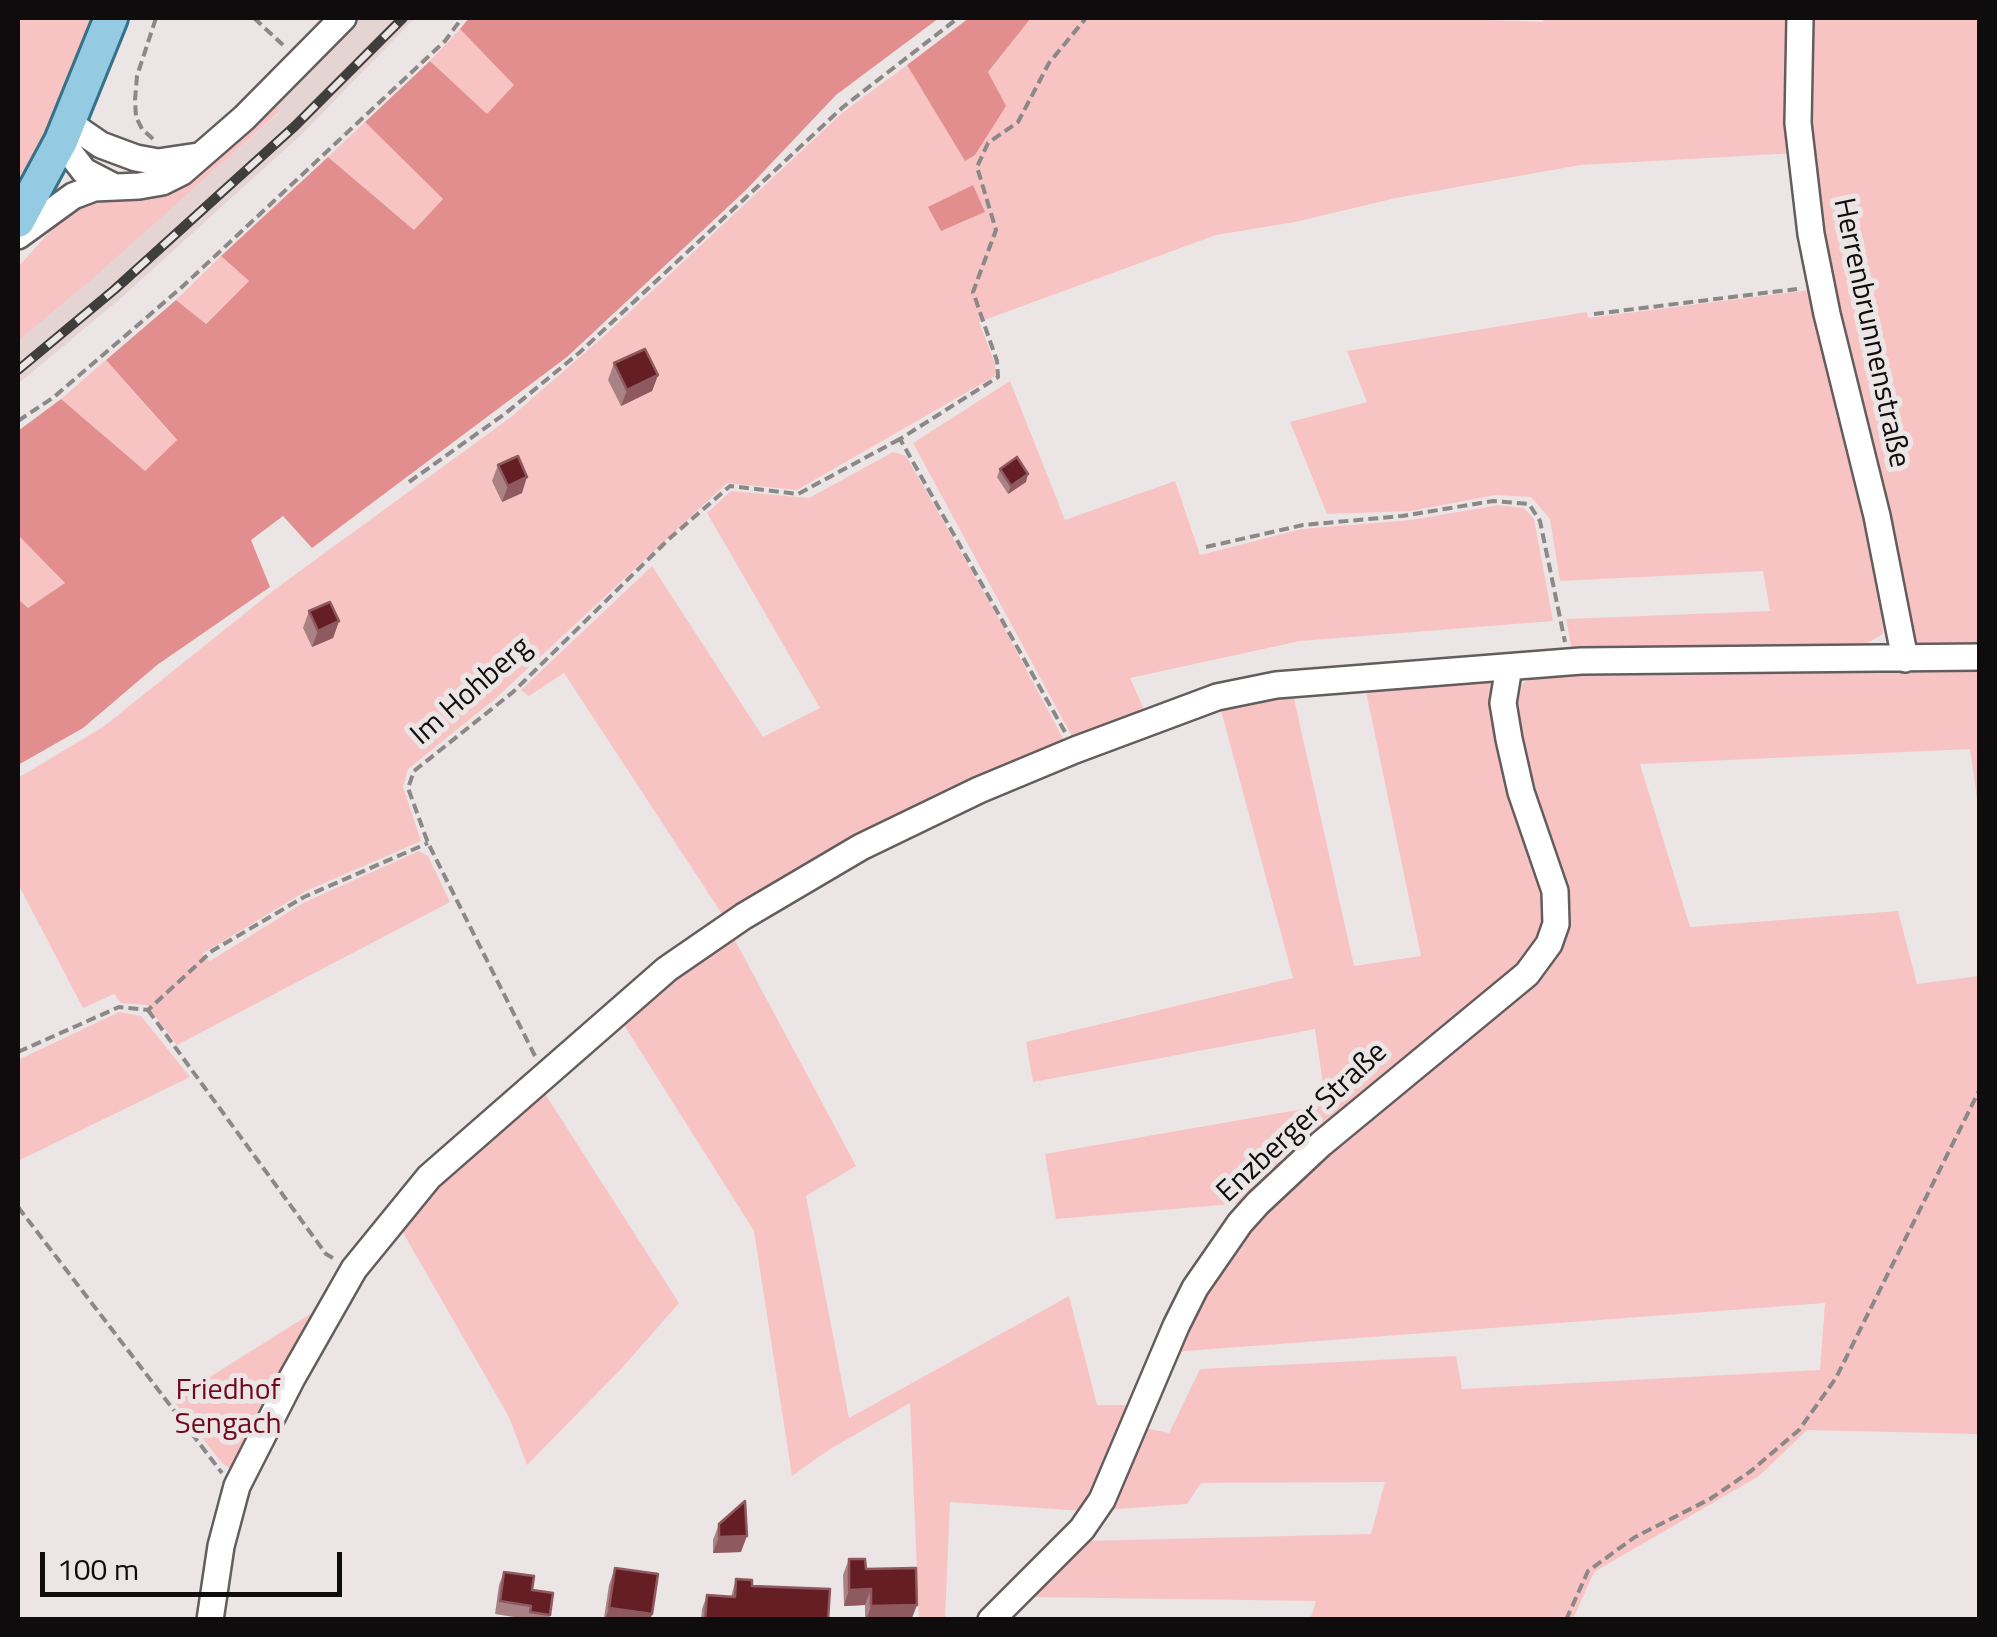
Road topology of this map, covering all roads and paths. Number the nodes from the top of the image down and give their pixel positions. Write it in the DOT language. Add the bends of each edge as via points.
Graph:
graph roads {
  1 [pos="111,18"];
  2 [pos="156,18"];
  3 [pos="254,18"];
  4 [pos="344,18"];
  5 [pos="462,18"];
  6 [pos="958,18"];
  7 [pos="1086,18"];
  8 [pos="1800,18"];
  9 [pos="301,62"];
  10 [pos="65,132"];
  11 [pos="164,149"];
  12 [pos="198,156"];
  13 [pos="111,185"];
  14 [pos="18,221"];
  15 [pos="18,236"];
  16 [pos="1822,286"];
  17 [pos="1594,314"];
  18 [pos="18,421"];
  19 [pos="900,439"];
  20 [pos="409,482"];
  21 [pos="1206,547"];
  22 [pos="1980,657"];
  23 [pos="1905,659"];
  24 [pos="1569,662"];
  25 [pos="1509,667"];
  26 [pos="1074,750"];
  27 [pos="428,842"];
  28 [pos="148,1010"];
  29 [pos="18,1052"];
  30 [pos="549,1070"];
  31 [pos="1980,1090"];
  32 [pos="18,1207"];
  33 [pos="354,1269"];
  34 [pos="238,1486"];
  35 [pos="212,1619"];
  36 [pos="990,1620"];
  37 [pos="1566,1620"];
  1 -- 10 [label="main road"];
  2 -- 11 [label="path" via="137,76 136,117"];
  3 -- 9 [label="path"];
  4 -- 9 [label="street"];
  5 -- 18 [label="path" via="182,287"];
  6 -- 20 [label="path" via="842,107 579,353"];
  7 -- 19 [label="path, Im Hohberg" via="1049,64 1018,122 988,143 977,166 996,230 972,292 998,378"];
  8 -- 16 [label="street, Herrenbrunnenstraße" via="1798,123"];
  9 -- 12 [label="street"];
  10 -- 12 [label="street" via="158,162"];
  10 -- 13 [label="street" via="84,170"];
  10 -- 14 [label="main road"];
  12 -- 13 [label="street" via="162,182"];
  13 -- 15 [label="street" via="73,196"];
  16 -- 17 [label="path"];
  16 -- 23 [label="street, Herrenbrunnenstraße"];
  19 -- 26 [label="path"];
  19 -- 27 [label="path, Im Hohberg" via="798,494 730,486 513,692 414,771 408,788"];
  21 -- 24 [label="path" via="1303,525 1493,501 1529,504 1540,520"];
  22 -- 23 [label="street"];
  23 -- 24 [label="street"];
  24 -- 25 [label="street"];
  25 -- 26 [label="street" via="1276,685 1217,697"];
  25 -- 36 [label="street, Enzberger Straße" via="1503,703 1509,739 1555,891 1549,944 1526,974 1321,1144 1240,1223 1160,1358 1102,1500 1072,1540"];
  26 -- 30 [label="street" via="861,847 744,916 667,969"];
  27 -- 28 [label="path" via="304,897 212,950"];
  27 -- 30 [label="path, Im Hohberg" via="534,1054"];
  28 -- 29 [label="path" via="119,1006"];
  28 -- 33 [label="path" via="326,1254"];
  30 -- 33 [label="street" via="430,1177"];
  31 -- 37 [label="path" via="1836,1378 1799,1430 1710,1499 1635,1537 1588,1571"];
  32 -- 34 [label="path" via="218,1469"];
  33 -- 34 [label="street"];
  34 -- 35 [label="street" via="220,1546"];
}
